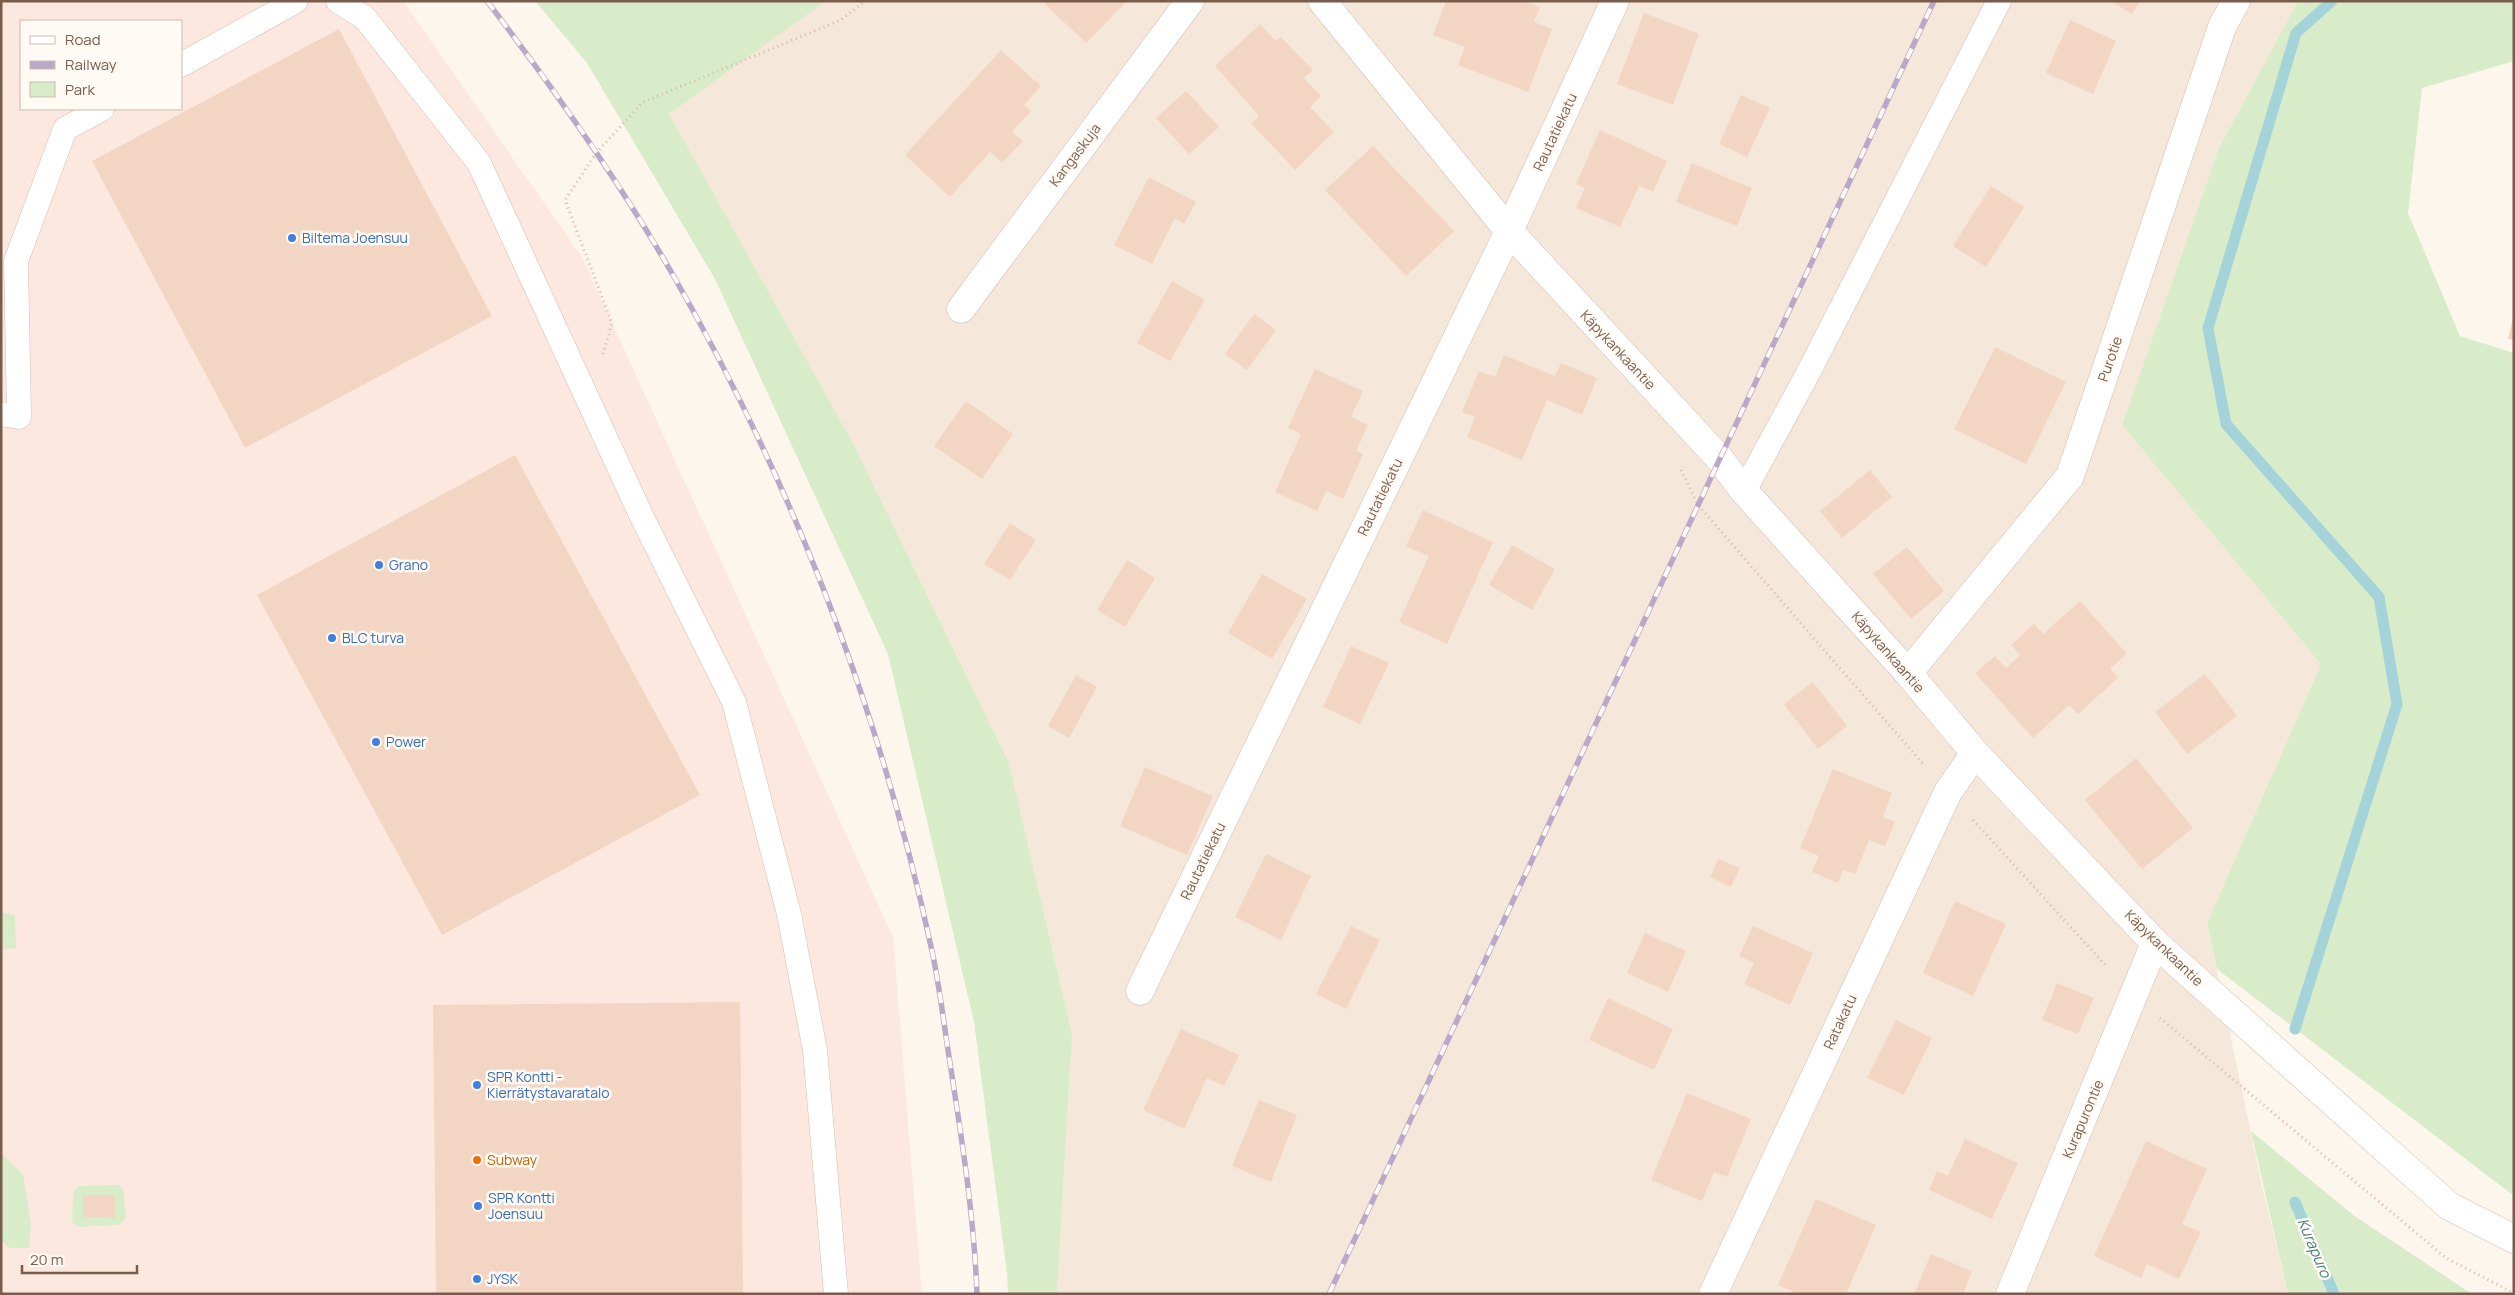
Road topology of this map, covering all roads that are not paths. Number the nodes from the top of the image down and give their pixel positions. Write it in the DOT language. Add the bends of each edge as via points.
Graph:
graph roads {
  1 [pos="296,1"];
  2 [pos="338,1"];
  3 [pos="1190,1"];
  4 [pos="1322,1"];
  5 [pos="1615,1"];
  6 [pos="1999,1"];
  7 [pos="2236,1"];
  8 [pos="182,64"];
  9 [pos="100,110"];
  10 [pos="1509,231"];
  11 [pos="961,309"];
  12 [pos="1,414"];
  13 [pos="1744,491"];
  14 [pos="1908,673"];
  15 [pos="1975,753"];
  16 [pos="2155,943"];
  17 [pos="1140,991"];
  18 [pos="2514,1239"];
  19 [pos="836,1294"];
  20 [pos="1713,1294"];
  21 [pos="2010,1294"];
  1 -- 8 [label="lane"];
  2 -- 19 [label="lane" via="365,18 479,163 641,515 734,702 789,914 815,1050"];
  3 -- 11 [label="street, Kangaskuja"];
  4 -- 10 [label="street, Käpykankaantie"];
  5 -- 10 [label="street, Rautatiekatu"];
  6 -- 13 [label="lane" via="1820,351"];
  7 -- 14 [label="street, Purotie" via="2222,27 2070,476"];
  9 -- 12 [label="lane" via="65,129 16,261 19,417"];
  10 -- 13 [label="street, Käpykankaantie" via="1719,458"];
  10 -- 17 [label="street, Rautatiekatu"];
  13 -- 14 [label="street, Käpykankaantie"];
  14 -- 15 [label="street, Käpykankaantie"];
  15 -- 16 [label="street, Käpykankaantie"];
  15 -- 20 [label="street, Ratakatu" via="1948,792"];
  16 -- 18 [label="street, Käpykankaantie" via="2450,1206"];
  16 -- 21 [label="street, Kurapurontie"];
}
